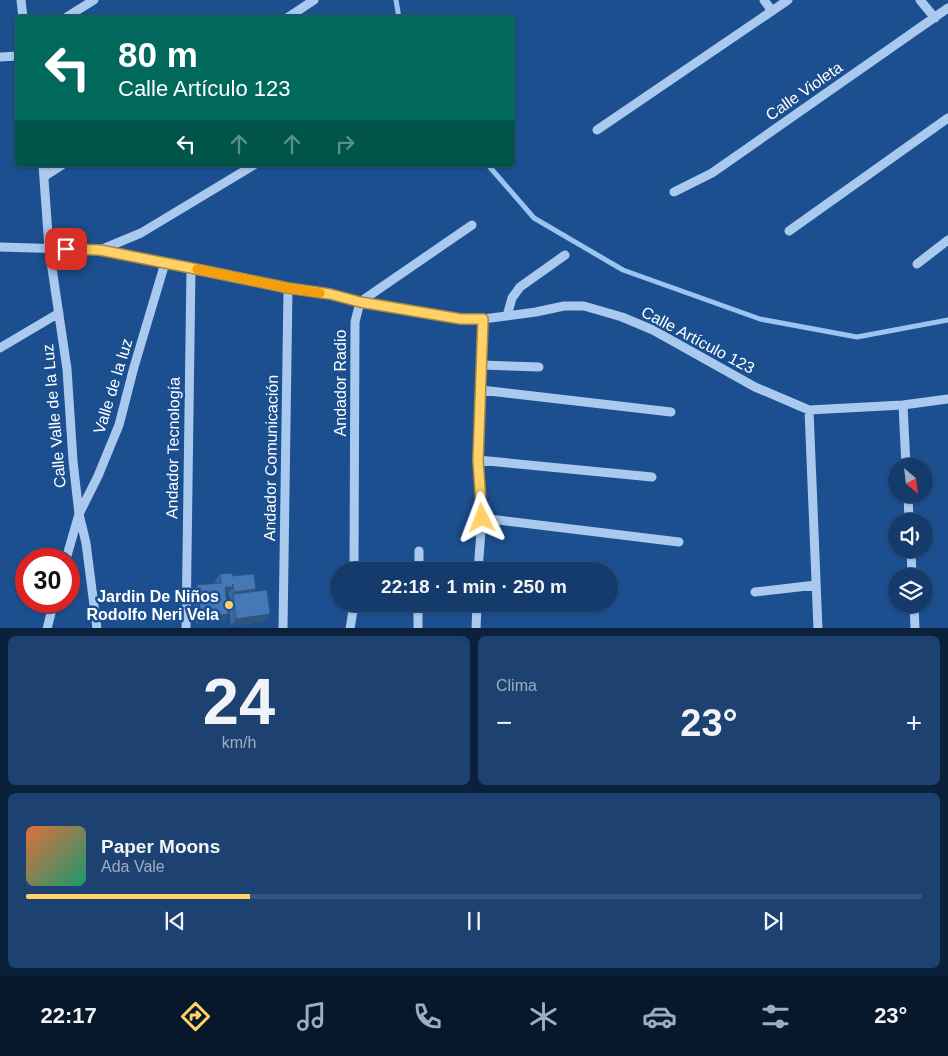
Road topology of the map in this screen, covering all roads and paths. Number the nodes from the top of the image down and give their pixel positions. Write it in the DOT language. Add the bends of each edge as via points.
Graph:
graph roads {
  1 [pos="20,0"];
  2 [pos="94,0"];
  3 [pos="314,0"];
  4 [pos="764,0"];
  5 [pos="788,0"];
  6 [pos="920,0"];
  7 [pos="948,8"];
  8 [pos="772,11"];
  9 [pos="22,15"];
  10 [pos="70,15"];
  11 [pos="292,15"];
  12 [pos="935,18"];
  13 [pos="15,56"];
  14 [pos="0,57"];
  15 [pos="948,118"];
  16 [pos="597,130"];
  17 [pos="43,167"];
  18 [pos="59,167"];
  19 [pos="251,167"];
  20 [pos="45,176"];
  21 [pos="674,192"];
  22 [pos="472,225"];
  23 [pos="789,231"];
  24 [pos="948,240"];
  25 [pos="0,247"];
  26 [pos="49,248"];
  27 [pos="100,250"];
  28 [pos="565,255"];
  29 [pos="164,263"];
  30 [pos="917,264"];
  31 [pos="191,268"];
  32 [pos="288,288"];
  33 [pos="360,302"];
  34 [pos="59,313"];
  35 [pos="507,316"];
  36 [pos="483,319"];
  37 [pos="0,348"];
  38 [pos="481,365"];
  39 [pos="539,367"];
  40 [pos="481,390"];
  41 [pos="948,399"];
  42 [pos="903,405"];
  43 [pos="809,410"];
  44 [pos="671,412"];
  45 [pos="906,458"];
  46 [pos="478,460"];
  47 [pos="652,477"];
  48 [pos="79,514"];
  49 [pos="482,518"];
  50 [pos="679,542"];
  51 [pos="69,548"];
  52 [pos="419,552"];
  53 [pos="354,562"];
  54 [pos="419,562"];
  55 [pos="479,562"];
  56 [pos="816,585"];
  57 [pos="755,592"];
  58 [pos="353,612"];
  59 [pos="418,612"];
  60 [pos="477,612"];
  61 [pos="50,613"];
  62 [pos="914,613"];
  63 [pos="46,628"];
  64 [pos="97,628"];
  65 [pos="186,628"];
  66 [pos="282,628"];
  67 [pos="350,628"];
  68 [pos="418,628"];
  69 [pos="476,628"];
  70 [pos="818,628"];
  71 [pos="915,628"];
  1 -- 9 [label="street"];
  2 -- 10 [label="street"];
  3 -- 11 [label="street"];
  4 -- 8 [label="street"];
  5 -- 8 [label="street"];
  6 -- 12 [label="street"];
  7 -- 12 [label="street, Calle Violeta"];
  8 -- 16 [label="street"];
  12 -- 21 [label="street, Calle Violeta" via="712,173"];
  13 -- 14 [label="street"];
  15 -- 23 [label="street"];
  17 -- 20 [label="street, Calle Valle de la Luz"];
  18 -- 20 [label="street"];
  19 -- 27 [label="street" via="141,233"];
  20 -- 26 [label="street, Calle Valle de la Luz"];
  22 -- 33 [label="street"];
  24 -- 30 [label="street"];
  25 -- 26 [label="street"];
  26 -- 27 [label="street, Calle Artículo 123"];
  26 -- 34 [label="street, Calle Valle de la Luz"];
  27 -- 29 [label="street, Calle Artículo 123"];
  28 -- 35 [label="street" via="520,287 512,298"];
  29 -- 31 [label="street, Calle Artículo 123"];
  29 -- 48 [label="street, Valle de la luz" via="119,425"];
  31 -- 32 [label="street, Calle Artículo 123"];
  31 -- 65 [label="street, Andador Tecnología"];
  32 -- 33 [label="street, Calle Artículo 123"];
  32 -- 66 [label="street, Andador Comunicación"];
  33 -- 36 [label="street, Calle Artículo 123" via="461,319"];
  33 -- 53 [label="street, Andador Radio" via="355,322"];
  34 -- 37 [label="street"];
  34 -- 48 [label="street, Calle Valle de la Luz"];
  35 -- 36 [label="street, Calle Artículo 123"];
  35 -- 43 [label="street, Calle Artículo 123" via="564,306 584,306 622,317 653,330 755,387"];
  36 -- 38 [label="street"];
  38 -- 39 [label="street"];
  38 -- 40 [label="street"];
  40 -- 44 [label="street"];
  40 -- 46 [label="street"];
  41 -- 42 [label="street, Calle Artículo 123"];
  42 -- 43 [label="street, Calle Artículo 123"];
  42 -- 45 [label="street"];
  43 -- 56 [label="street"];
  46 -- 47 [label="street"];
  46 -- 49 [label="street"];
  48 -- 51 [label="street"];
  48 -- 64 [label="street, Calle Valle de la Luz"];
  49 -- 50 [label="street"];
  49 -- 55 [label="street"];
  52 -- 54 [label="street"];
  56 -- 57 [label="street"];
  56 -- 70 [label="street"];
  58 -- 67 [label="street"];
  59 -- 68 [label="street"];
  60 -- 69 [label="street"];
  61 -- 63 [label="street"];
  62 -- 71 [label="street"];
}
